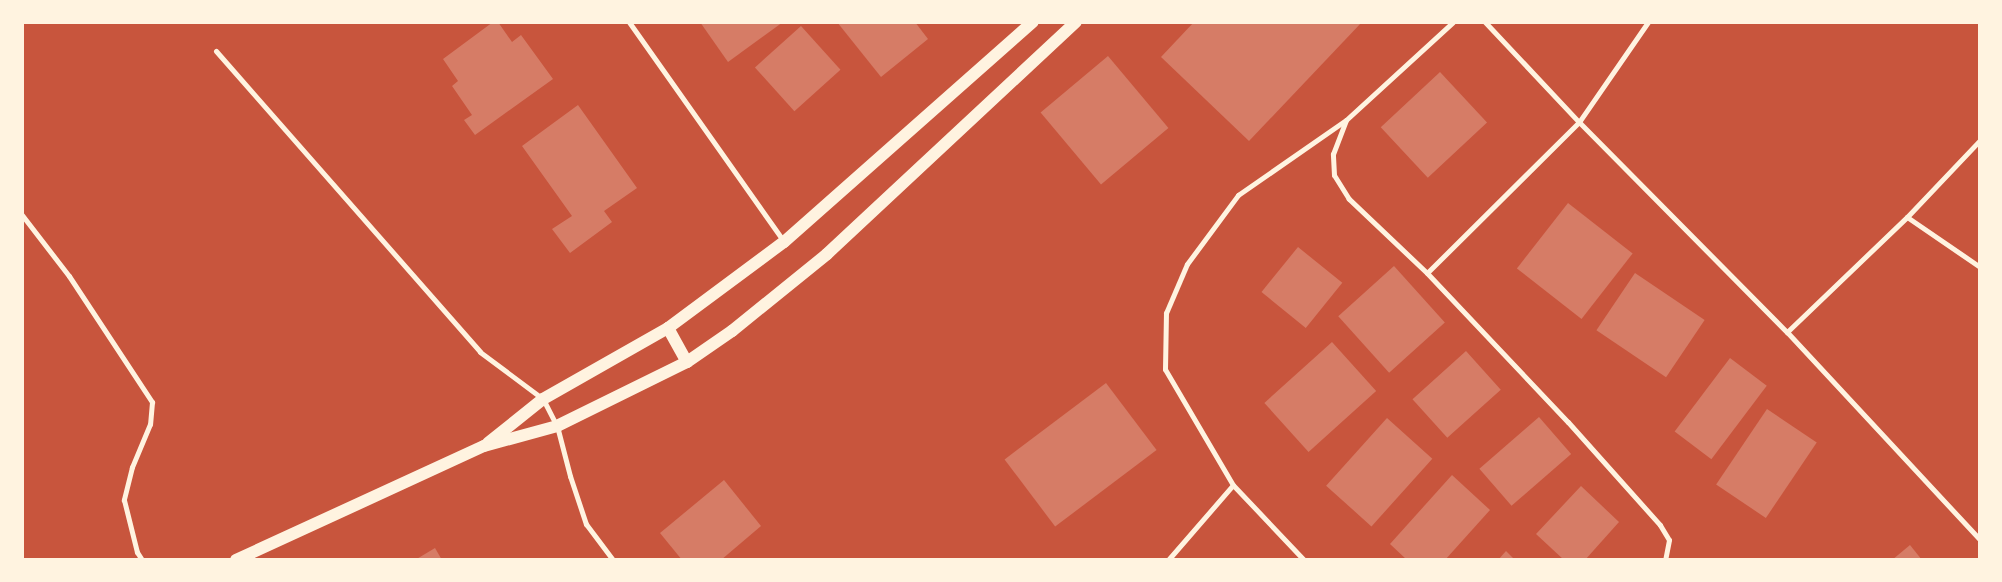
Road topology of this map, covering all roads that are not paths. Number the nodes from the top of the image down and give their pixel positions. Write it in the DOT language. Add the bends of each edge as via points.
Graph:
graph roads {
  1 [pos="629,22"];
  2 [pos="1033,22"];
  3 [pos="1076,22"];
  4 [pos="1453,22"];
  5 [pos="1484,22"];
  6 [pos="1648,22"];
  7 [pos="216,51"];
  8 [pos="1346,120"];
  9 [pos="1578,122"];
  10 [pos="1980,140"];
  11 [pos="22,215"];
  12 [pos="1907,216"];
  13 [pos="784,242"];
  14 [pos="1980,267"];
  15 [pos="1427,273"];
  16 [pos="668,328"];
  17 [pos="1787,332"];
  18 [pos="687,362"];
  19 [pos="543,399"];
  20 [pos="557,426"];
  21 [pos="484,446"];
  22 [pos="1233,485"];
  23 [pos="1980,540"];
  24 [pos="142,560"];
  25 [pos="236,560"];
  26 [pos="613,560"];
  27 [pos="1168,560"];
  28 [pos="1304,560"];
  29 [pos="1665,560"];
  1 -- 13 [label="street"];
  2 -- 13 [label="main road"];
  3 -- 18 [label="main road" via="827,254 732,331"];
  4 -- 8 [label="street"];
  5 -- 9 [label="street"];
  6 -- 9 [label="street"];
  7 -- 19 [label="street" via="480,352"];
  8 -- 15 [label="street" via="1333,154 1334,175 1349,199"];
  8 -- 22 [label="street" via="1238,195 1187,264 1166,313 1164,369"];
  9 -- 15 [label="street"];
  9 -- 17 [label="street"];
  10 -- 12 [label="street"];
  11 -- 24 [label="street" via="69,276 152,402 150,424 132,467 124,500 136,552"];
  12 -- 14 [label="street"];
  12 -- 17 [label="street"];
  13 -- 16 [label="main road"];
  15 -- 29 [label="street" via="1660,525 1669,540"];
  16 -- 18 [label="main road"];
  16 -- 19 [label="main road"];
  17 -- 23 [label="street"];
  18 -- 20 [label="main road"];
  19 -- 20 [label="street"];
  19 -- 21 [label="main road"];
  20 -- 21 [label="main road"];
  20 -- 26 [label="street" via="586,524"];
  21 -- 25 [label="main road"];
  22 -- 27 [label="street"];
  22 -- 28 [label="street"];
}
